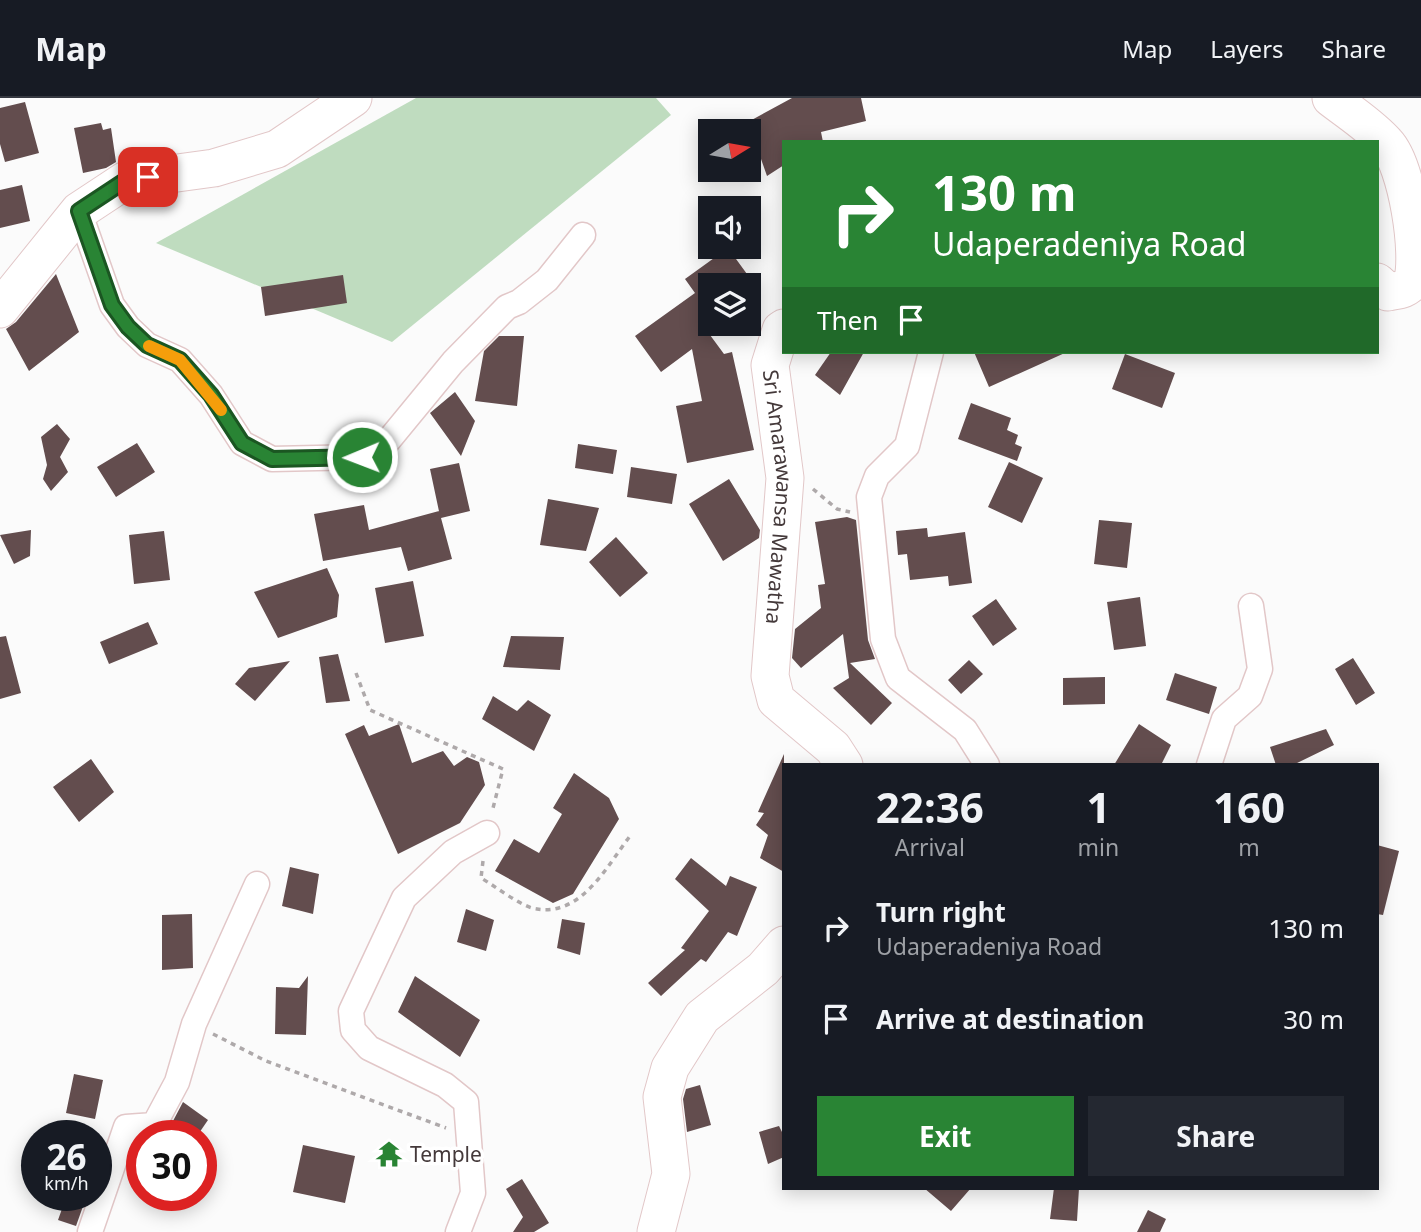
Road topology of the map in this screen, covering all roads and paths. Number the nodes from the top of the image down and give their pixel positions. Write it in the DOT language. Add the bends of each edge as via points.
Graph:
graph roads {
  1 [pos="353,98"];
  2 [pos="1331,98"];
  3 [pos="79,211"];
  4 [pos="583,235"];
  5 [pos="1379,284"];
  6 [pos="0,309"];
  7 [pos="782,329"];
  8 [pos="930,354"];
  9 [pos="785,478"];
  10 [pos="872,520"];
  11 [pos="1251,606"];
  12 [pos="356,673"];
  13 [pos="843,763"];
  14 [pos="986,763"];
  15 [pos="1210,763"];
  16 [pos="487,833"];
  17 [pos="630,836"];
  18 [pos="257,884"];
  19 [pos="782,947"];
  20 [pos="194,1024"];
  21 [pos="471,1137"];
  22 [pos="90,1232"];
  23 [pos="458,1232"];
  24 [pos="656,1232"];
  1 -- 3 [label="street" via="277,149 214,168 126,180"];
  2 -- 5 [label="street" via="1387,144 1403,171 1420,250 1414,279 1406,289 1388,292"];
  3 -- 4 [label="street" via="112,305 128,327 147,345 180,360 211,395 242,443 272,459 362,457 379,452 453,362 507,307 547,280"];
  3 -- 6 [label="street"];
  7 -- 9 [label="street, Sri Amarawansa Mawatha" via="770,365"];
  8 -- 10 [label="street" via="907,446 877,476 869,497"];
  9 -- 10 [label="path" via="804,482 837,509"];
  9 -- 13 [label="street, Sri Amarawansa Mawatha" via="770,676 776,700 833,748"];
  10 -- 14 [label="street" via="883,639 898,678 965,730"];
  11 -- 15 [label="street" via="1260,669 1250,696 1224,719"];
  12 -- 16 [label="path" via="370,710 503,769"];
  16 -- 17 [label="path" via="481,878 536,910 560,908 586,893"];
  16 -- 21 [label="street" via="453,852 404,898 351,1011 353,1030 369,1048 445,1085 466,1102"];
  18 -- 20 [label="street"];
  19 -- 24 [label="street" via="763,969 702,1017 670,1068 662,1097 671,1174"];
  20 -- 21 [label="path" via="266,1061"];
  20 -- 22 [label="street" via="177,1082 155,1125 126,1127"];
  21 -- 23 [label="street" via="474,1193"];
}
